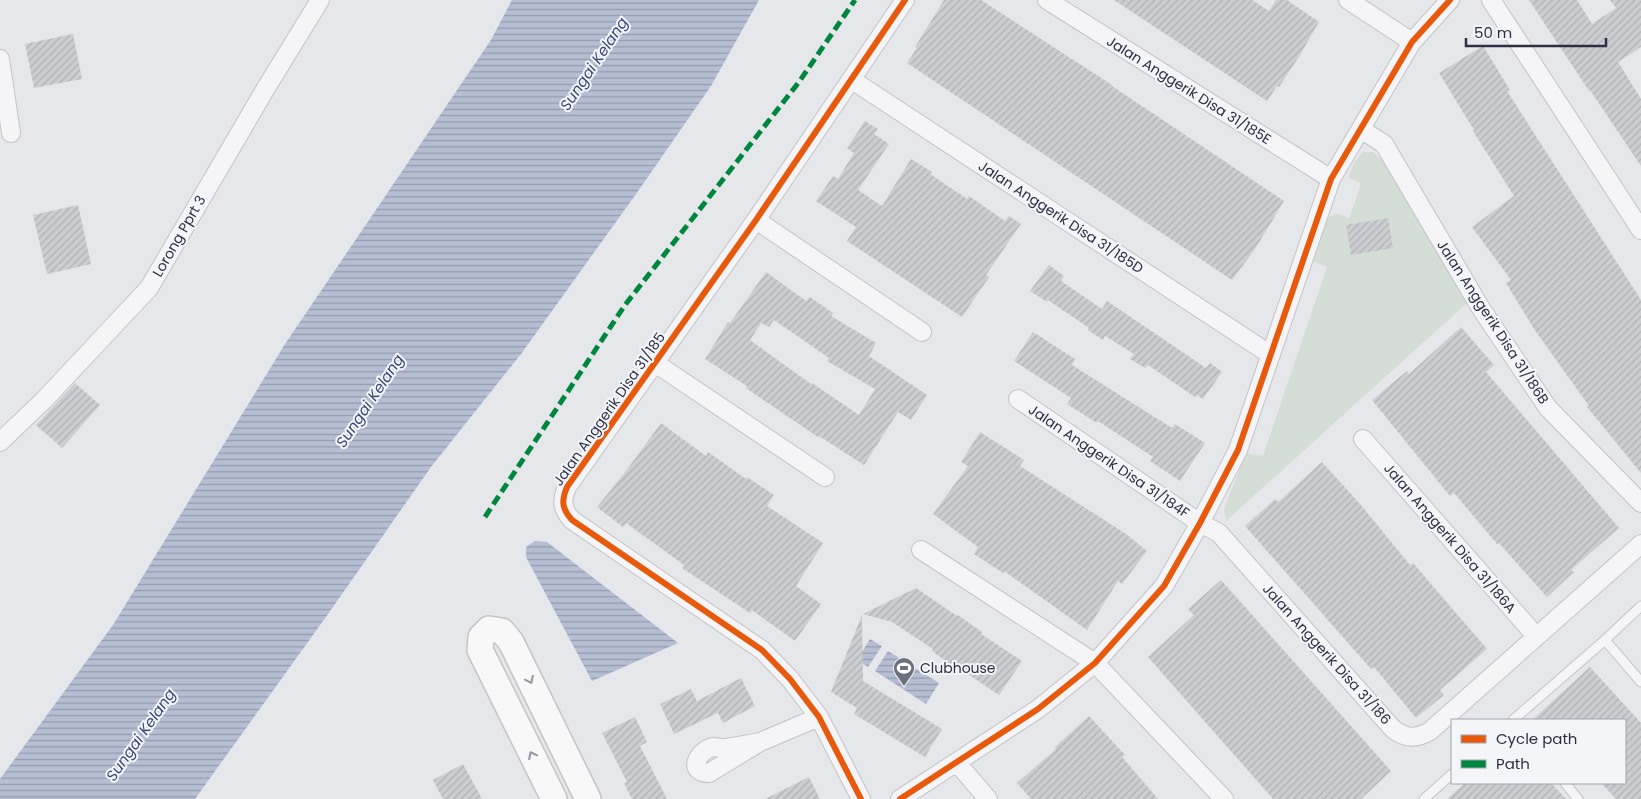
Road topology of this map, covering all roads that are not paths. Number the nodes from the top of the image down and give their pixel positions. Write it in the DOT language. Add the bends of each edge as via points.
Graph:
graph roads {
  1 [pos="320,0"];
  2 [pos="905,0"];
  3 [pos="1047,0"];
  4 [pos="1348,0"];
  5 [pos="1450,0"];
  6 [pos="1491,0"];
  7 [pos="1412,42"];
  8 [pos="0,59"];
  9 [pos="852,80"];
  10 [pos="1362,130"];
  11 [pos="11,133"];
  12 [pos="1331,179"];
  13 [pos="756,220"];
  14 [pos="1641,230"];
  15 [pos="922,332"];
  16 [pos="1271,355"];
  17 [pos="655,363"];
  18 [pos="1018,398"];
  19 [pos="1363,439"];
  20 [pos="0,442"];
  21 [pos="825,477"];
  22 [pos="1641,503"];
  23 [pos="1200,523"];
  24 [pos="1641,544"];
  25 [pos="921,550"];
  26 [pos="1641,606"];
  27 [pos="1536,636"];
  28 [pos="1605,640"];
  29 [pos="1095,663"];
  30 [pos="1641,682"];
  31 [pos="819,717"];
  32 [pos="1515,719"];
  33 [pos="760,742"];
  34 [pos="957,763"];
  35 [pos="1451,775"];
  36 [pos="1566,784"];
  37 [pos="554,799"];
  38 [pos="588,799"];
  39 [pos="861,799"];
  40 [pos="900,799"];
  41 [pos="988,799"];
  42 [pos="1224,799"];
  43 [pos="1424,799"];
  44 [pos="1578,799"];
  1 -- 20 [label="street, Lorong Pprt 3" via="149,288"];
  2 -- 9 [label="street, Jalan Anggerik Disa 31/185"];
  3 -- 12 [label="street, Jalan Anggerik Disa 31/185E"];
  4 -- 7 [label="street"];
  5 -- 7 [label="street"];
  6 -- 14 [label="street"];
  7 -- 10 [label="street"];
  8 -- 11 [label="street"];
  9 -- 13 [label="street, Jalan Anggerik Disa 31/185"];
  9 -- 16 [label="street, Jalan Anggerik Disa 31/185D"];
  10 -- 12 [label="street"];
  10 -- 22 [label="street, Jalan Anggerik Disa 31/186B" via="1384,144 1480,307 1548,408"];
  12 -- 16 [label="street"];
  13 -- 15 [label="street"];
  13 -- 17 [label="street, Jalan Anggerik Disa 31/185"];
  16 -- 23 [label="street" via="1238,450"];
  17 -- 21 [label="street"];
  17 -- 31 [label="street, Jalan Anggerik Disa 31/185" via="567,487 563,496 566,513 762,650 790,679"];
  18 -- 23 [label="street, Jalan Anggerik Disa 31/184F"];
  19 -- 27 [label="street, Jalan Anggerik Disa 31/186A"];
  23 -- 27 [label="street, Jalan Anggerik Disa 31/186" via="1219,533 1401,735 1421,736 1430,730"];
  23 -- 29 [label="street" via="1164,586"];
  24 -- 27 [label="street, Jalan Anggerik Disa 31/186"];
  25 -- 29 [label="street"];
  26 -- 28 [label="lane"];
  28 -- 30 [label="lane"];
  28 -- 32 [label="lane"];
  29 -- 34 [label="street" via="1038,709"];
  29 -- 42 [label="street"];
  31 -- 33 [label="street"];
  31 -- 39 [label="street, Jalan Anggerik Disa 31/185"];
  34 -- 40 [label="street"];
  34 -- 41 [label="street"];
  35 -- 43 [label="lane"];
  36 -- 44 [label="lane"];
  37 -- 38 [label="street, one-way" via="480,650 481,637 489,629 502,630 511,642"];
}
